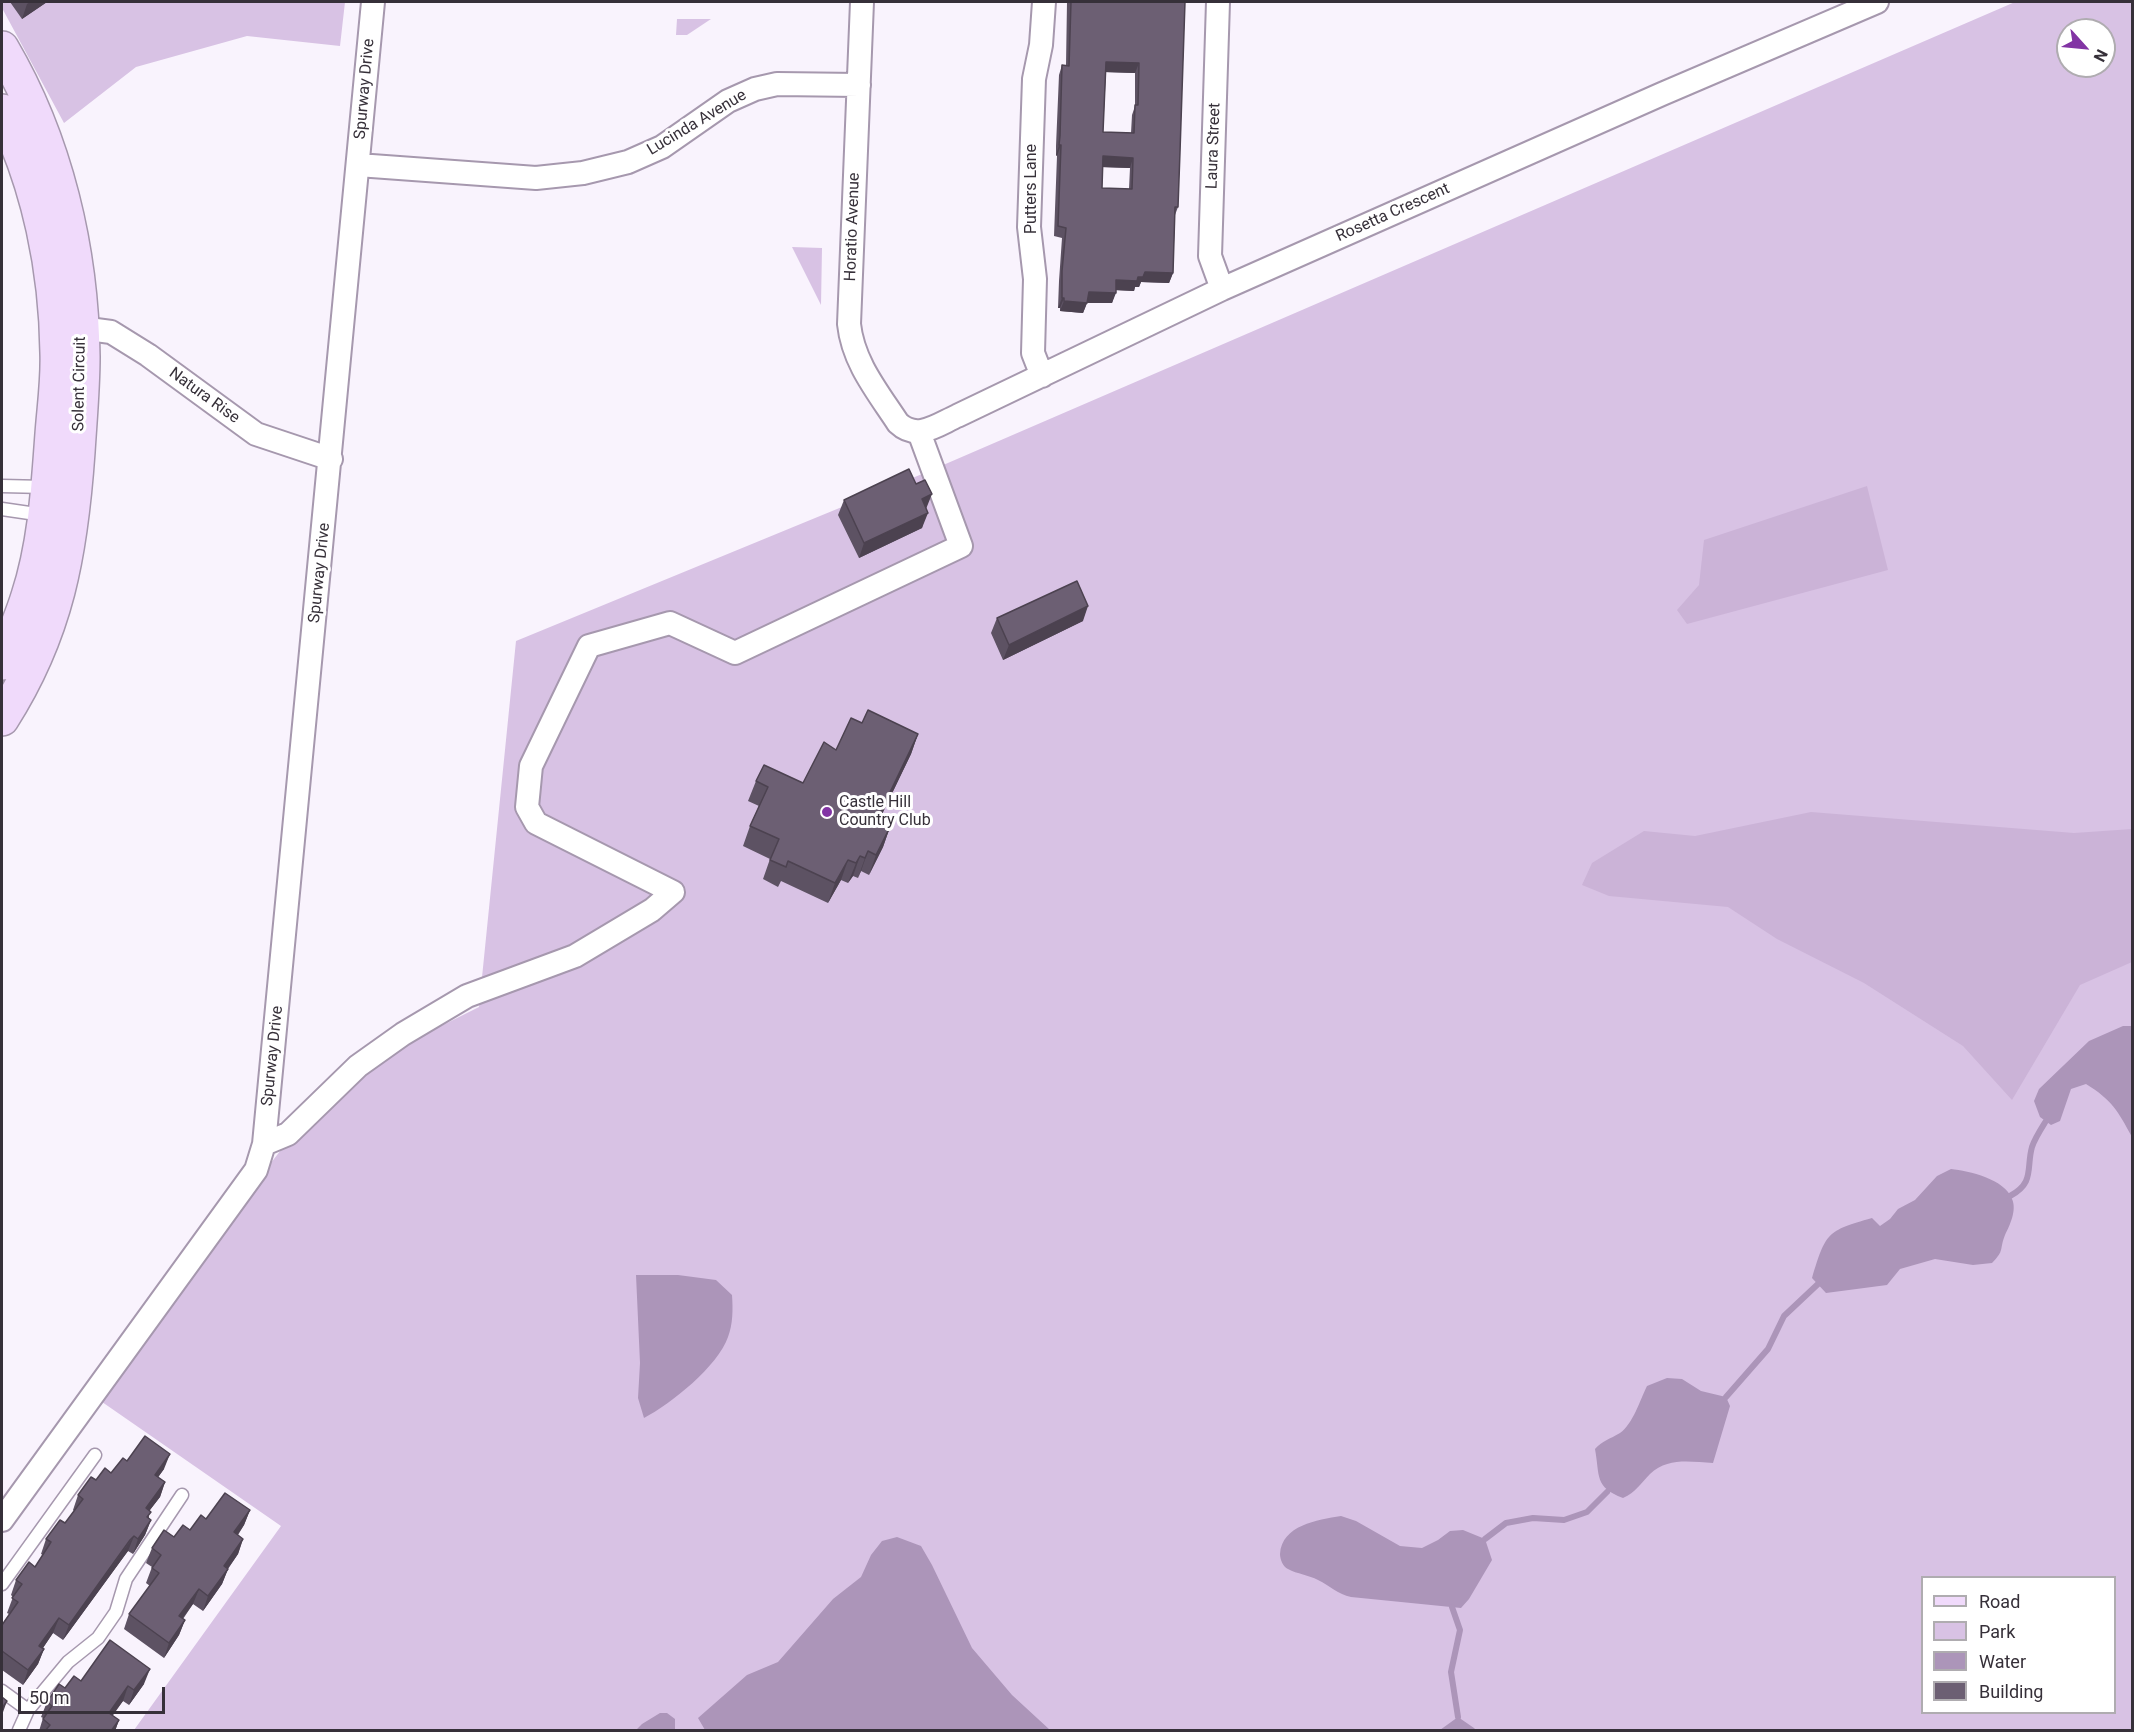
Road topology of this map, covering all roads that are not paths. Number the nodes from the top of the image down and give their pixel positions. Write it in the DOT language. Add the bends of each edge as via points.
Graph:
graph roads {
  1 [pos="373,2"];
  2 [pos="862,2"];
  3 [pos="1044,2"];
  4 [pos="1218,2"];
  5 [pos="1877,2"];
  6 [pos="2,48"];
  7 [pos="859,85"];
  8 [pos="2,111"];
  9 [pos="358,165"];
  10 [pos="1222,289"];
  11 [pos="81,328"];
  12 [pos="1042,376"];
  13 [pos="915,432"];
  14 [pos="331,459"];
  15 [pos="2,486"];
  16 [pos="46,501"];
  17 [pos="2,509"];
  18 [pos="2,663"];
  19 [pos="2,719"];
  20 [pos="264,1144"];
  21 [pos="94,1455"];
  22 [pos="182,1495"];
  23 [pos="2,1520"];
  24 [pos="2,1584"];
  25 [pos="2,1691"];
  26 [pos="28,1710"];
  27 [pos="19,1731"];
  1 -- 9 [label="street, Spurway Drive"];
  2 -- 7 [label="street, Horatio Avenue"];
  3 -- 12 [label="street, Putters Lane" via="1034,79 1029,227 1035,279 1033,353"];
  4 -- 10 [label="street, Laura Street" via="1210,256"];
  5 -- 10 [label="street, Rosetta Crescent"];
  6 -- 11 [label="street, Solent Circuit" via="50,152 71,243"];
  7 -- 9 [label="street, Lucinda Avenue" via="777,84 755,89 728,101 662,147 628,162 583,173 536,178"];
  7 -- 13 [label="street, Horatio Avenue" via="851,340 863,369 898,423"];
  8 -- 16 [label="street, Solent Circuit" via="28,177 46,240 56,309 57,355"];
  9 -- 14 [label="street, Spurway Drive"];
  10 -- 12 [label="street, Rosetta Crescent"];
  11 -- 14 [label="street, Natura Rise" via="111,332 256,434"];
  11 -- 19 [label="street, Solent Circuit" via="77,469 63,577 39,650"];
  12 -- 13 [label="street, Rosetta Crescent"];
  13 -- 20 [label="street" via="961,546 735,653 670,623 589,646 531,766 527,807 536,823 674,892 652,910 575,956 467,996 403,1034 358,1066 288,1134"];
  14 -- 20 [label="street, Spurway Drive"];
  15 -- 16 [label="lane"];
  16 -- 17 [label="lane"];
  16 -- 18 [label="street, Solent Circuit" via="29,594"];
  20 -- 23 [label="street, Spurway Drive" via="256,1170"];
  21 -- 24 [label="lane"];
  22 -- 26 [label="lane" via="126,1579 116,1612 99,1638 68,1662"];
  25 -- 26 [label="lane"];
  26 -- 27 [label="lane"];
}
